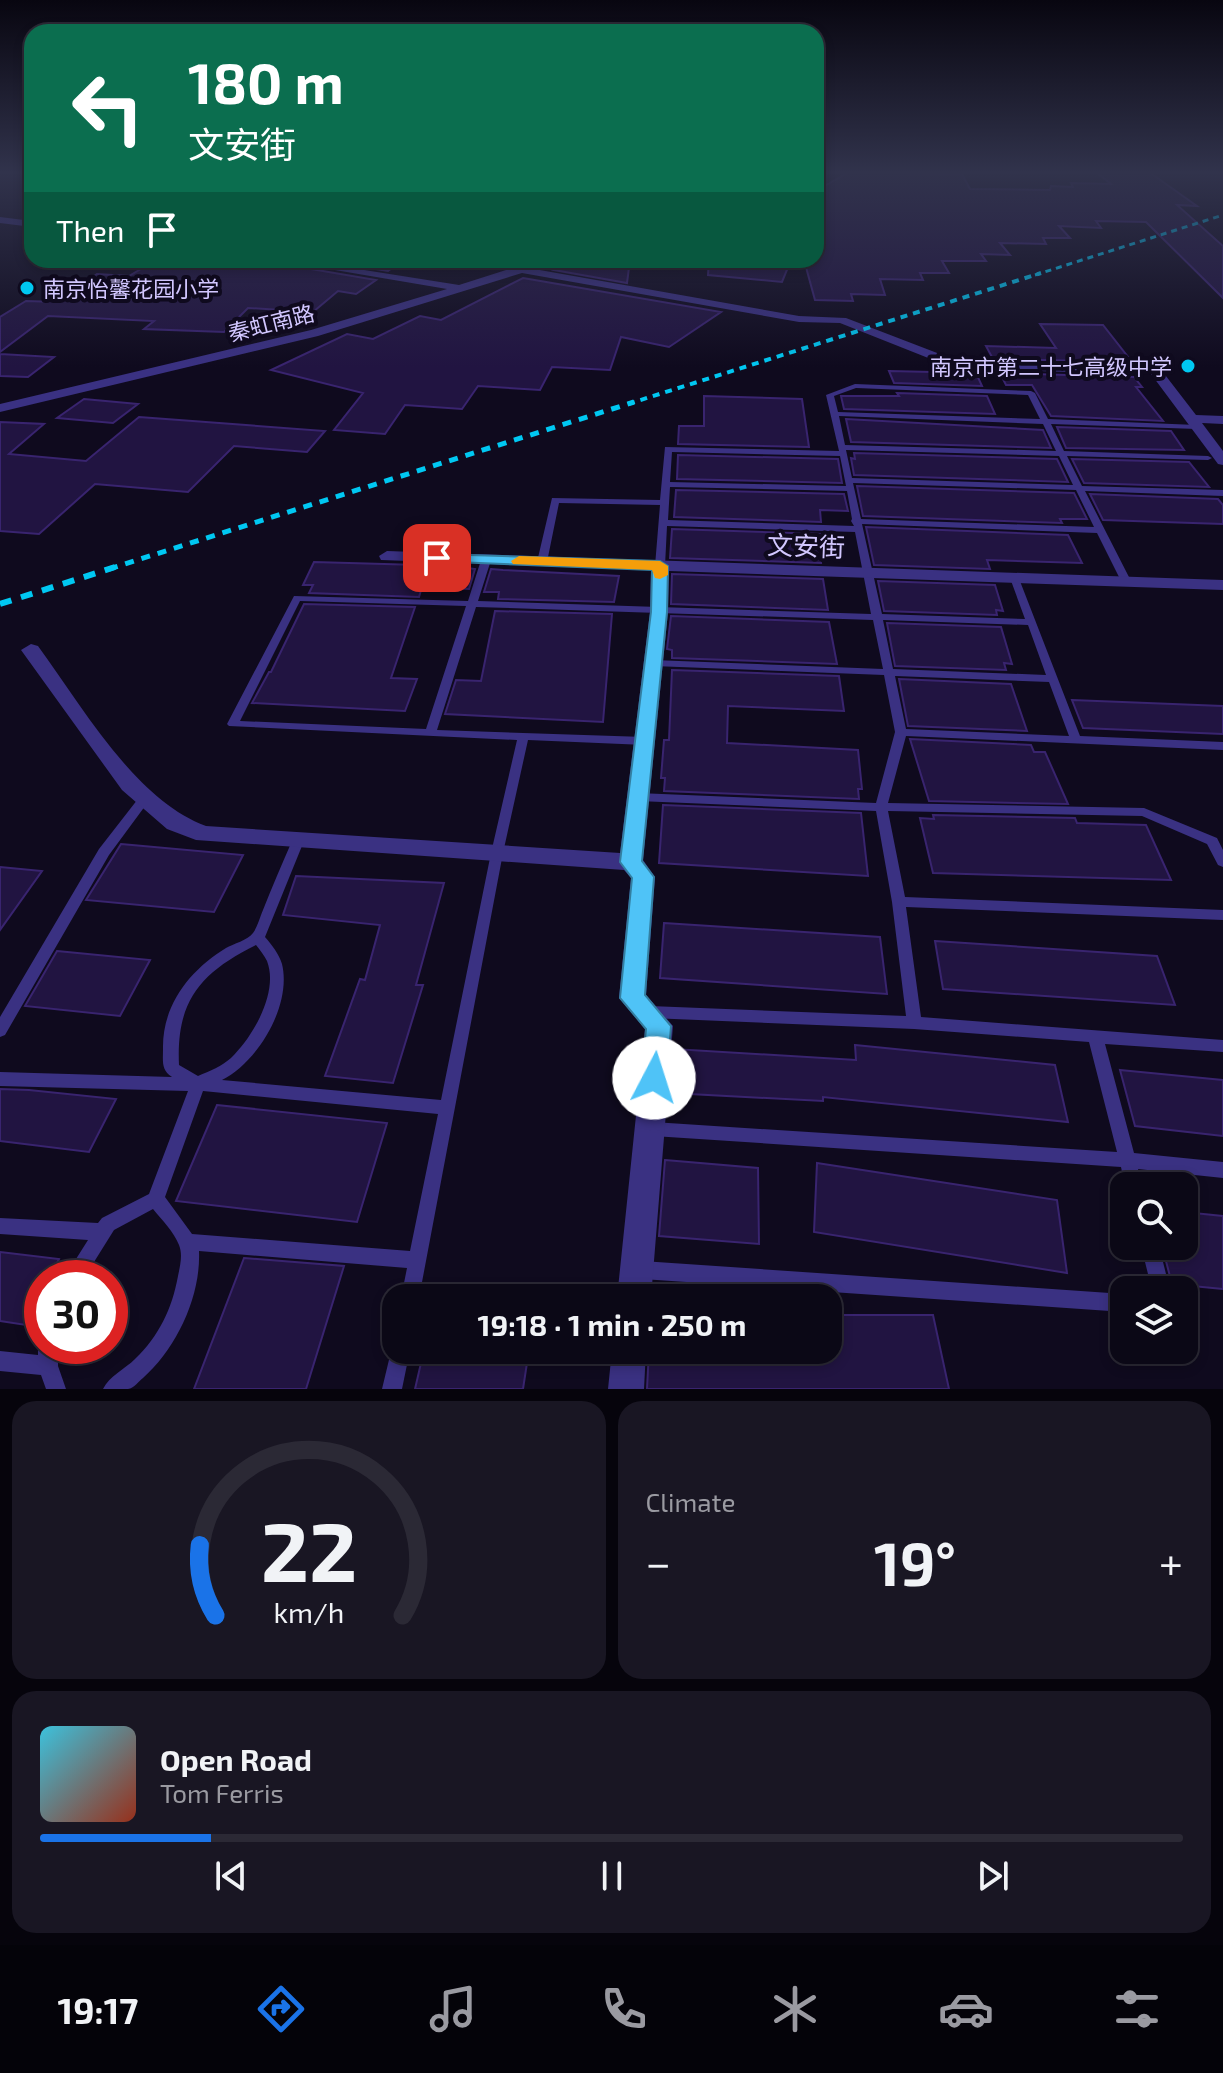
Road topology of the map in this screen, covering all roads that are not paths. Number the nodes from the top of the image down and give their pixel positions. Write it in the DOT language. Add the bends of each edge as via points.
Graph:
graph roads {
  1 [pos="333,268"];
  2 [pos="527,268"];
  3 [pos="522,270"];
  4 [pos="463,288"];
  5 [pos="0,408"];
  6 [pos="835,414"];
  7 [pos="1223,420"];
  8 [pos="1045,421"];
  9 [pos="1194,423"];
  10 [pos="842,450"];
  11 [pos="1061,453"];
  12 [pos="1216,460"];
  13 [pos="666,484"];
  14 [pos="848,485"];
  15 [pos="1079,490"];
  16 [pos="1223,493"];
  17 [pos="665,503"];
  18 [pos="663,523"];
  19 [pos="856,525"];
  20 [pos="1099,530"];
  21 [pos="387,556"];
  22 [pos="486,560"];
  23 [pos="542,562"];
  24 [pos="660,566"];
  25 [pos="866,573"];
  26 [pos="1015,578"];
  27 [pos="1126,581"];
  28 [pos="1223,585"];
  29 [pos="473,605"];
  30 [pos="659,612"];
  31 [pos="876,617"];
  32 [pos="1032,622"];
  33 [pos="31,650"];
  34 [pos="653,663"];
  35 [pos="889,673"];
  36 [pos="1053,679"];
  37 [pos="901,732"];
  38 [pos="430,733"];
  39 [pos="523,737"];
  40 [pos="1076,740"];
  41 [pos="645,741"];
  42 [pos="1223,746"];
  43 [pos="638,797"];
  44 [pos="145,798"];
  45 [pos="881,807"];
  46 [pos="298,841"];
  47 [pos="497,853"];
  48 [pos="631,862"];
  49 [pos="1223,862"];
  50 [pos="899,902"];
  51 [pos="1223,915"];
  52 [pos="258,938"];
  53 [pos="646,1012"];
  54 [pos="914,1023"];
  55 [pos="0,1031"];
  56 [pos="1096,1038"];
  57 [pos="1223,1046"];
  58 [pos="0,1079"];
  59 [pos="198,1084"];
  60 [pos="447,1108"];
  61 [pos="650,1129"];
  62 [pos="1128,1160"];
  63 [pos="1223,1170"];
  64 [pos="1131,1172"];
  65 [pos="156,1199"];
  66 [pos="0,1226"];
  67 [pos="101,1232"];
  68 [pos="188,1242"];
  69 [pos="84,1260"];
  70 [pos="417,1260"];
  71 [pos="637,1269"];
  72 [pos="413,1284"];
  73 [pos="635,1284"];
  74 [pos="1110,1302"];
  75 [pos="0,1361"];
  76 [pos="397,1364"];
  77 [pos="628,1364"];
  78 [pos="48,1366"];
  79 [pos="56,1389"];
  80 [pos="113,1389"];
  81 [pos="392,1389"];
  82 [pos="626,1389"];
  1 -- 4 [label="street"];
  2 -- 3 [label="street, 秦虹南路"];
  3 -- 4 [label="street, 秦虹南路"];
  3 -- 9 [label="street" via="799,319 842,320 956,365 1155,370"];
  4 -- 5 [label="street, 秦虹南路" via="314,333"];
  6 -- 8 [label="lane"];
  6 -- 8 [label="lane" via="830,395 855,386 1031,393"];
  6 -- 10 [label="lane"];
  7 -- 9 [label="street"];
  8 -- 9 [label="lane"];
  8 -- 11 [label="lane"];
  9 -- 12 [label="street"];
  10 -- 11 [label="lane"];
  10 -- 13 [label="lane" via="668,449"];
  10 -- 14 [label="lane"];
  11 -- 12 [label="lane"];
  11 -- 15 [label="lane"];
  13 -- 14 [label="lane"];
  13 -- 17 [label="lane"];
  14 -- 15 [label="lane"];
  14 -- 19 [label="lane"];
  15 -- 16 [label="lane"];
  15 -- 20 [label="lane"];
  17 -- 18 [label="lane"];
  17 -- 23 [label="lane" via="555,500"];
  18 -- 19 [label="lane"];
  18 -- 24 [label="lane"];
  19 -- 20 [label="lane"];
  19 -- 25 [label="lane"];
  20 -- 27 [label="lane"];
  21 -- 22 [label="street, 文安街"];
  22 -- 23 [label="street, 文安街"];
  22 -- 29 [label="lane"];
  23 -- 24 [label="street, 文安街"];
  24 -- 25 [label="street, 文安街"];
  24 -- 30 [label="street"];
  25 -- 26 [label="street, 文安街"];
  25 -- 31 [label="lane"];
  26 -- 27 [label="street, 文安街"];
  26 -- 32 [label="lane"];
  27 -- 28 [label="street, 文安街"];
  29 -- 30 [label="lane"];
  29 -- 38 [label="lane"];
  29 -- 38 [label="lane" via="297,598 233,724"];
  30 -- 31 [label="lane"];
  30 -- 34 [label="street"];
  31 -- 32 [label="lane"];
  31 -- 35 [label="lane"];
  32 -- 36 [label="lane"];
  33 -- 44 [label="street"];
  34 -- 35 [label="lane"];
  34 -- 41 [label="street"];
  35 -- 36 [label="lane"];
  35 -- 37 [label="lane"];
  36 -- 40 [label="lane"];
  37 -- 40 [label="lane"];
  37 -- 45 [label="lane"];
  38 -- 39 [label="lane"];
  39 -- 41 [label="lane"];
  39 -- 47 [label="lane"];
  40 -- 42 [label="lane"];
  41 -- 43 [label="street"];
  43 -- 45 [label="lane"];
  43 -- 48 [label="street"];
  44 -- 46 [label="street" via="175,823 204,834"];
  44 -- 55 [label="lane" via="104,852"];
  45 -- 49 [label="lane" via="1144,812 1212,841"];
  45 -- 50 [label="lane"];
  46 -- 47 [label="street"];
  46 -- 52 [label="lane"];
  47 -- 48 [label="street"];
  47 -- 60 [label="lane"];
  48 -- 53 [label="street" via="643,877 632,998"];
  50 -- 51 [label="lane"];
  50 -- 54 [label="lane"];
  52 -- 59 [label="lane" via="275,961 276,994 268,1015 235,1064"];
  52 -- 59 [label="lane" via="200,972 179,1007 168,1040 171,1068"];
  53 -- 54 [label="lane"];
  53 -- 61 [label="street" via="659,1026"];
  54 -- 56 [label="lane"];
  56 -- 57 [label="lane"];
  56 -- 62 [label="lane"];
  58 -- 59 [label="lane"];
  59 -- 60 [label="lane"];
  59 -- 65 [label="lane"];
  60 -- 70 [label="lane"];
  61 -- 62 [label="lane"];
  61 -- 71 [label="street"];
  62 -- 63 [label="lane"];
  62 -- 64 [label="lane"];
  65 -- 67 [label="lane"];
  65 -- 68 [label="lane"];
  66 -- 67 [label="lane"];
  67 -- 69 [label="lane"];
  68 -- 70 [label="lane"];
  68 -- 80 [label="lane" via="191,1254 179,1315 149,1361"];
  70 -- 72 [label="lane"];
  71 -- 73 [label="street"];
  71 -- 74 [label="lane"];
  75 -- 78 [label="lane"];
  76 -- 81 [label="lane"];
  77 -- 82 [label="street"];
  78 -- 79 [label="lane"];
}
